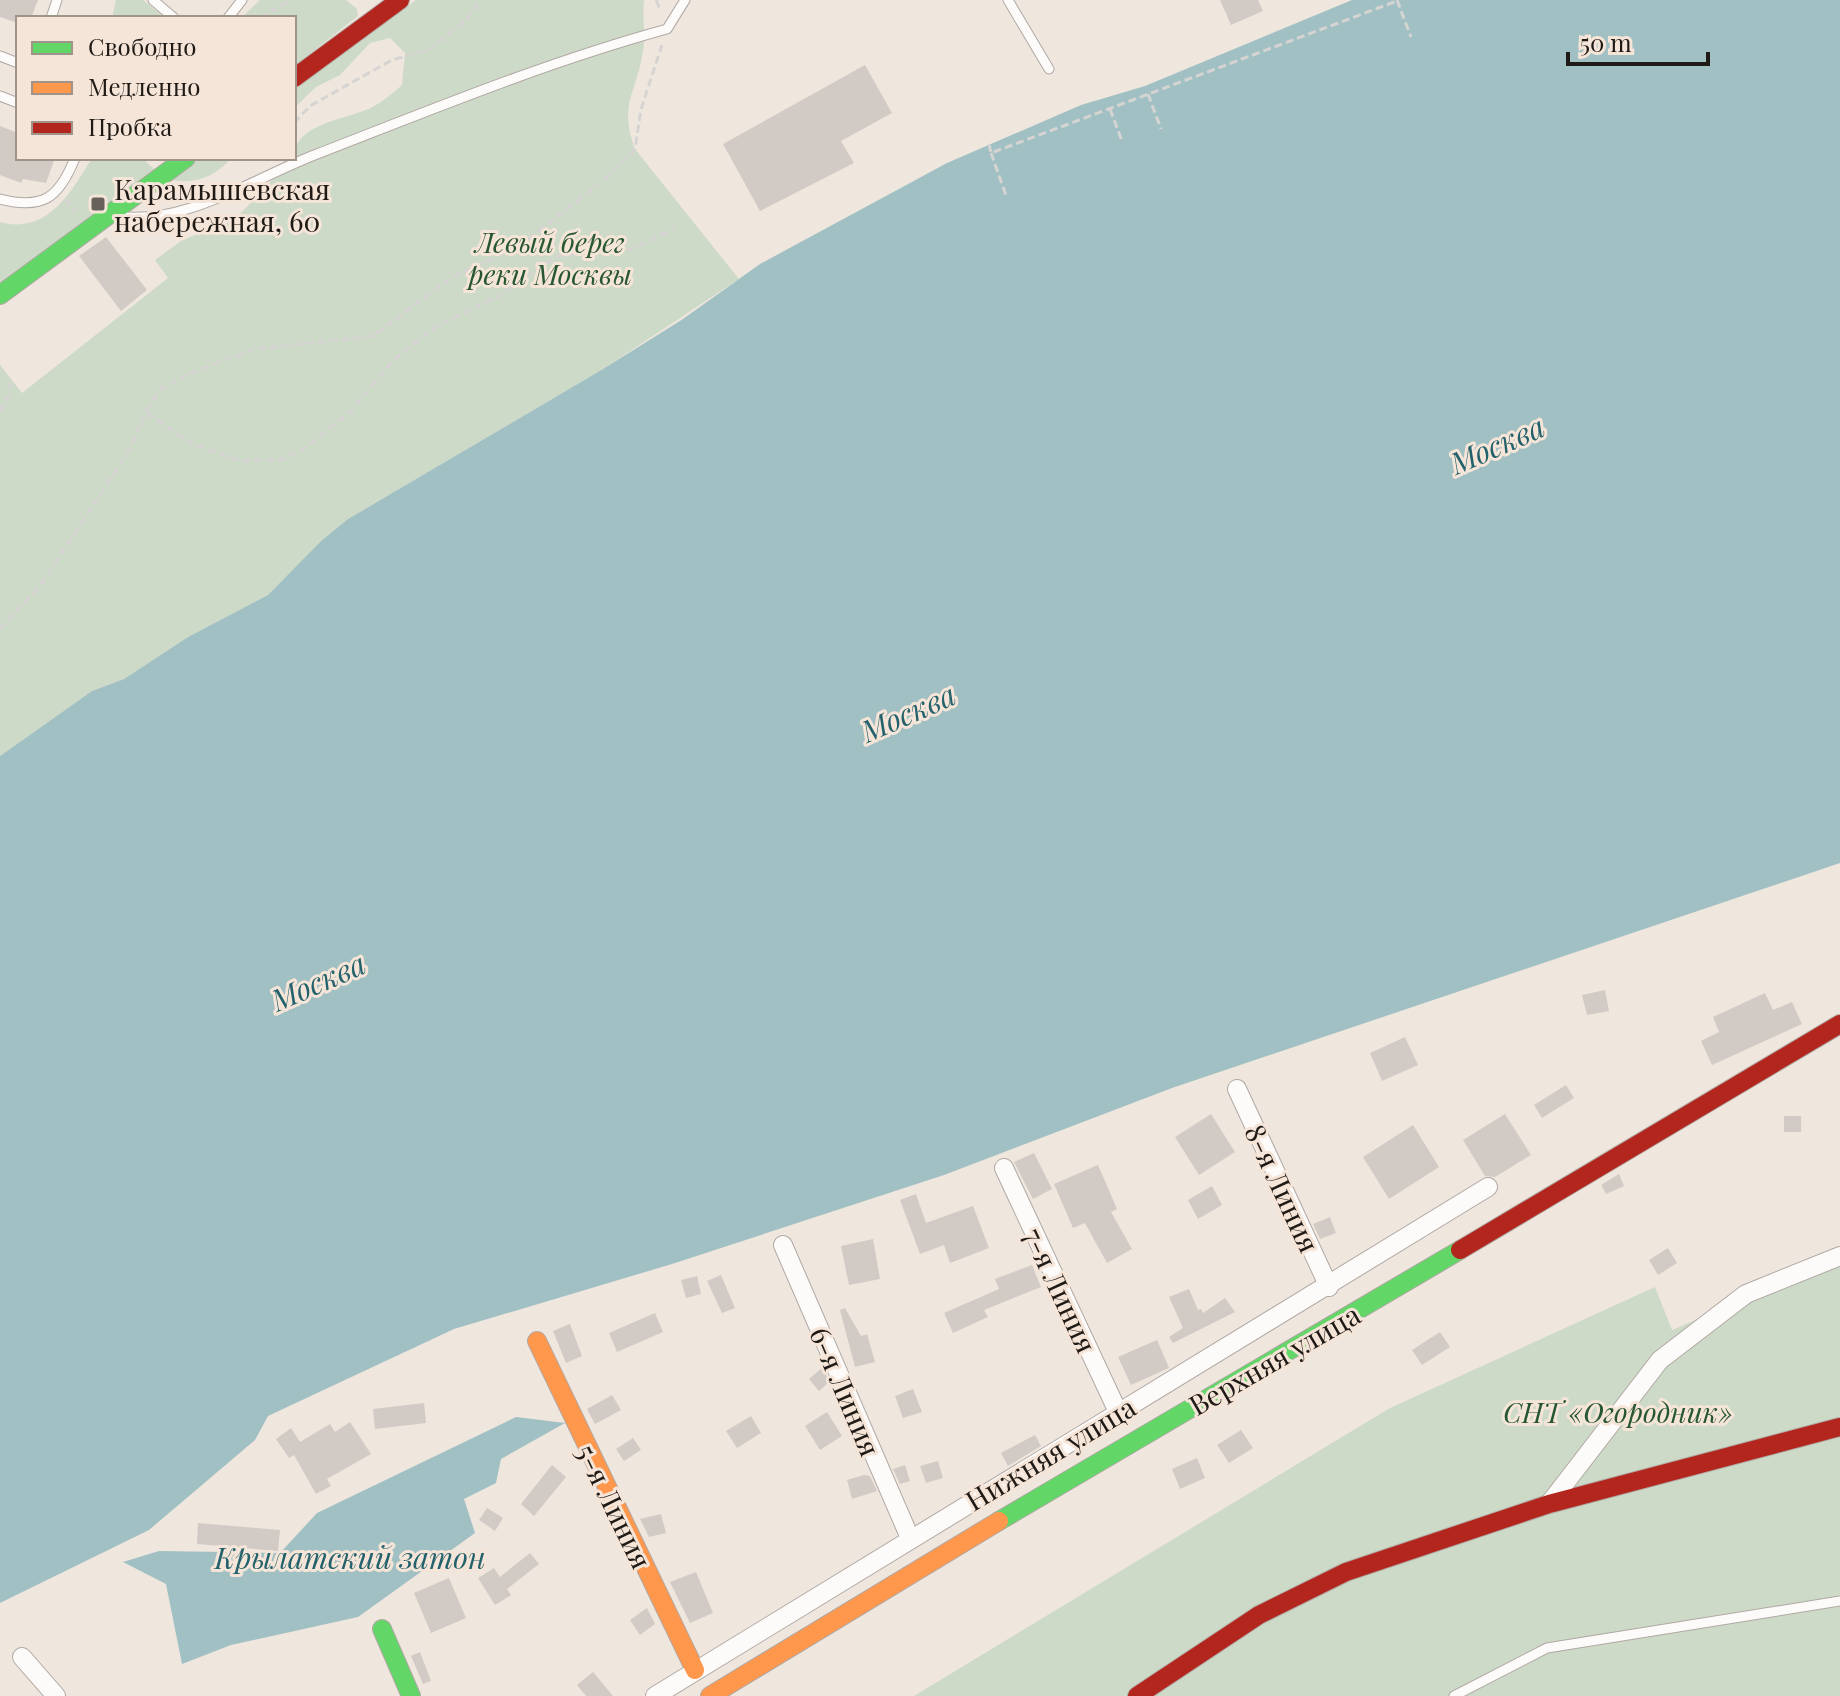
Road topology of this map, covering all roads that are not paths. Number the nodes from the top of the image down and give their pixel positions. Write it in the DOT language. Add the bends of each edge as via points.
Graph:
graph roads {
  1 [pos="153,0"];
  2 [pos="242,0"];
  3 [pos="400,0"];
  4 [pos="685,0"];
  5 [pos="1008,0"];
  6 [pos="172,16"];
  7 [pos="230,16"];
  8 [pos="1049,69"];
  9 [pos="296,77"];
  10 [pos="74,160"];
  11 [pos="178,160"];
  12 [pos="0,199"];
  13 [pos="109,215"];
  14 [pos="0,295"];
  15 [pos="1840,1024"];
  16 [pos="1237,1089"];
  17 [pos="1004,1168"];
  18 [pos="1488,1187"];
  19 [pos="783,1245"];
  20 [pos="1840,1256"];
  21 [pos="1329,1287"];
  22 [pos="537,1341"];
  23 [pos="1118,1412"];
  24 [pos="1840,1427"];
  25 [pos="1549,1504"];
  26 [pos="910,1538"];
  27 [pos="1840,1601"];
  28 [pos="382,1629"];
  29 [pos="22,1657"];
  30 [pos="695,1670"];
  31 [pos="56,1696"];
  32 [pos="411,1696"];
  33 [pos="655,1696"];
  34 [pos="710,1696"];
  35 [pos="1137,1696"];
  36 [pos="1454,1696"];
  1 -- 6 [label="lane"];
  2 -- 7 [label="lane"];
  3 -- 9 [label="street"];
  4 -- 13 [label="lane" via="667,29 577,54 282,167 191,208 140,219"];
  5 -- 8 [label="lane"];
  10 -- 12 [label="lane" via="58,191 43,201"];
  11 -- 13 [label="street"];
  13 -- 14 [label="street"];
  15 -- 34 [label="street, Верхняя улица" via="1134,1439"];
  16 -- 21 [label="street, 8-я Линия"];
  17 -- 23 [label="street, 7-я Линия"];
  18 -- 21 [label="street, Нижняя улица"];
  19 -- 26 [label="street, 6-я Линия"];
  20 -- 25 [label="street" via="1746,1294 1660,1360"];
  21 -- 23 [label="street, Нижняя улица"];
  22 -- 30 [label="street, 5-я Линия"];
  23 -- 26 [label="street, Нижняя улица"];
  24 -- 25 [label="street"];
  25 -- 35 [label="street" via="1346,1572 1259,1615"];
  26 -- 30 [label="street, Нижняя улица"];
  27 -- 36 [label="lane" via="1547,1648"];
  28 -- 32 [label="street"];
  29 -- 31 [label="street"];
  30 -- 33 [label="street, Нижняя улица"];
}
